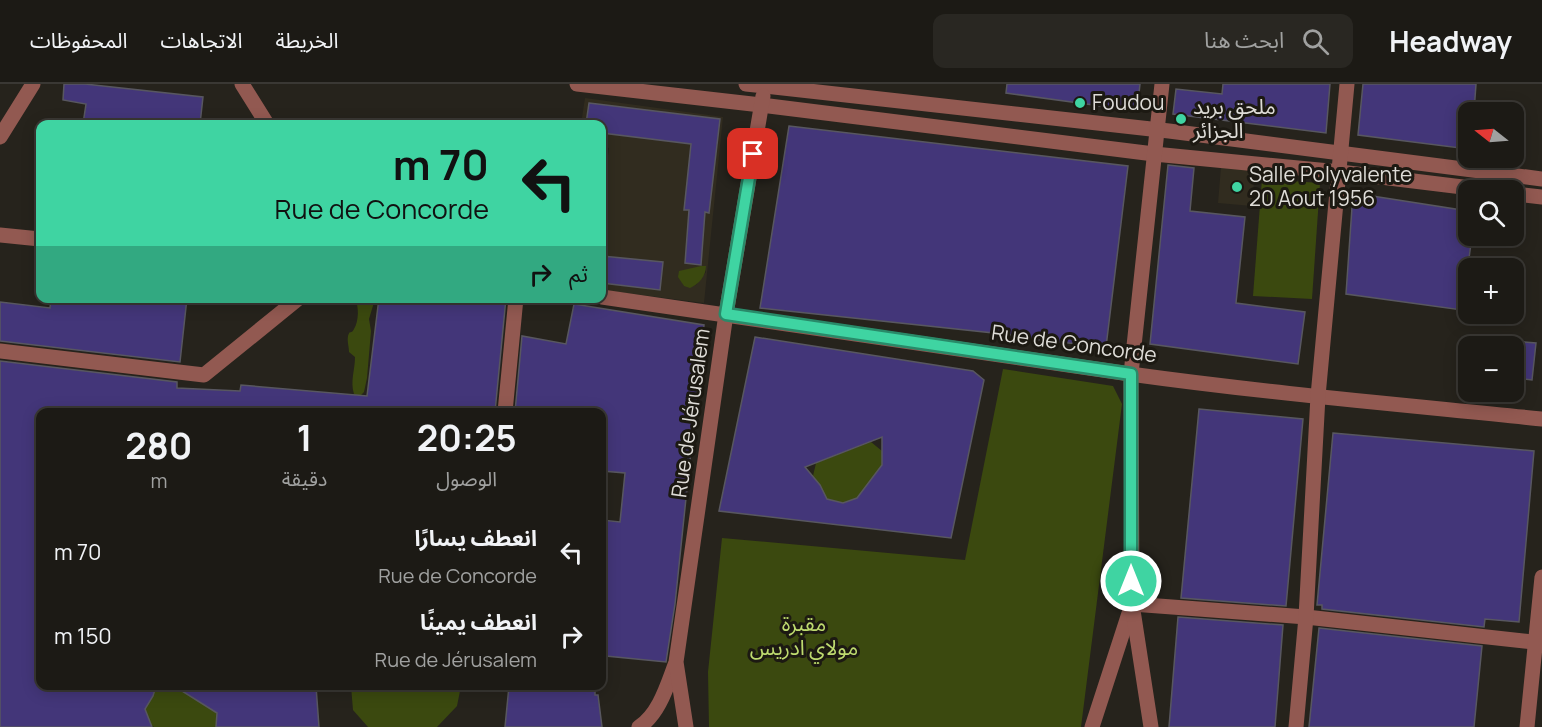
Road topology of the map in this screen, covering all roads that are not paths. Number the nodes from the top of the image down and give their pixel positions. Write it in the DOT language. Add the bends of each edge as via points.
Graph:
graph roads {
  1 [pos="33,84"];
  2 [pos="242,84"];
  3 [pos="577,84"];
  4 [pos="746,84"];
  5 [pos="1162,84"];
  6 [pos="1347,84"];
  7 [pos="765,85"];
  8 [pos="762,105"];
  9 [pos="264,120"];
  10 [pos="1157,130"];
  11 [pos="0,137"];
  12 [pos="1342,153"];
  13 [pos="1154,154"];
  14 [pos="1340,172"];
  15 [pos="1542,179"];
  16 [pos="1458,186"];
  17 [pos="1524,195"];
  18 [pos="1542,197"];
  19 [pos="0,235"];
  20 [pos="36,239"];
  21 [pos="606,298"];
  22 [pos="293,303"];
  23 [pos="516,303"];
  24 [pos="726,314"];
  25 [pos="0,351"];
  26 [pos="1131,374"];
  27 [pos="1318,396"];
  28 [pos="505,408"];
  29 [pos="1542,419"];
  30 [pos="1542,577"];
  31 [pos="1132,604"];
  32 [pos="1306,617"];
  33 [pos="1539,643"];
  34 [pos="676,662"];
  35 [pos="639,727"];
  36 [pos="686,727"];
  37 [pos="1092,727"];
  38 [pos="1151,727"];
  39 [pos="1296,727"];
  40 [pos="1527,727"];
  1 -- 11 [label="street"];
  2 -- 9 [label="street"];
  3 -- 8 [label="street"];
  4 -- 7 [label="street"];
  5 -- 10 [label="street"];
  6 -- 12 [label="street"];
  7 -- 8 [label="street, Rue de Jérusalem"];
  7 -- 10 [label="street"];
  8 -- 13 [label="street"];
  8 -- 24 [label="street, Rue de Jérusalem"];
  10 -- 12 [label="street"];
  10 -- 13 [label="street"];
  12 -- 14 [label="street"];
  12 -- 15 [label="street"];
  13 -- 14 [label="street"];
  13 -- 26 [label="street"];
  14 -- 16 [label="street"];
  14 -- 27 [label="street"];
  17 -- 18 [label="street"];
  19 -- 20 [label="street"];
  21 -- 24 [label="street, Rue de Concorde"];
  22 -- 25 [label="street" via="204,375"];
  23 -- 28 [label="street"];
  24 -- 26 [label="street, Rue de Concorde"];
  24 -- 34 [label="street, Rue de Jérusalem"];
  26 -- 27 [label="street, Rue de Concorde"];
  26 -- 31 [label="street"];
  27 -- 29 [label="street, Rue de Concorde"];
  27 -- 32 [label="street"];
  30 -- 33 [label="street"];
  31 -- 32 [label="street"];
  31 -- 37 [label="street"];
  31 -- 38 [label="street"];
  32 -- 33 [label="street"];
  32 -- 39 [label="street"];
  33 -- 40 [label="street"];
  34 -- 35 [label="street" via="662,700"];
  34 -- 36 [label="street, Rue de Jérusalem"];
}
